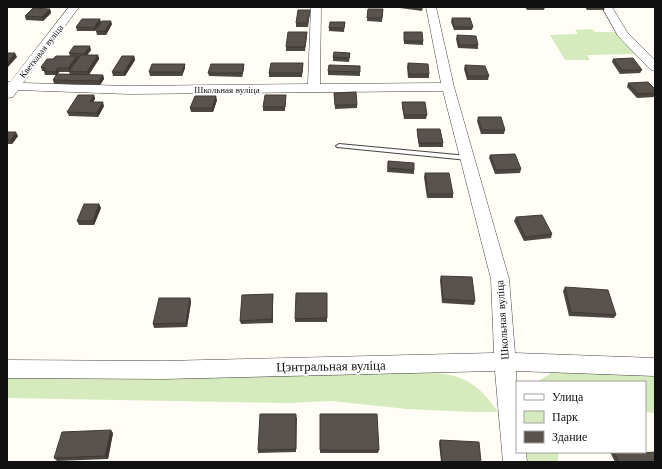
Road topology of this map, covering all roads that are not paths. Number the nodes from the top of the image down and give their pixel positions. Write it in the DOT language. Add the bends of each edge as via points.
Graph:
graph roads {
  1 [pos="74,7"];
  2 [pos="316,7"];
  3 [pos="431,7"];
  4 [pos="607,7"];
  5 [pos="655,66"];
  6 [pos="448,87"];
  7 [pos="314,88"];
  8 [pos="9,89"];
  9 [pos="339,146"];
  10 [pos="468,158"];
  11 [pos="505,362"];
  12 [pos="655,367"];
  13 [pos="7,369"];
  14 [pos="515,462"];
  1 -- 8 [label="street, Кветкавая вуліца"];
  2 -- 7 [label="street"];
  3 -- 6 [label="street, Школьная вуліца"];
  4 -- 5 [label="street" via="622,34"];
  6 -- 7 [label="street, Школьная вуліца"];
  6 -- 10 [label="street, Школьная вуліца"];
  7 -- 8 [label="street, Школьная вуліца"];
  9 -- 10 [label="lane"];
  10 -- 11 [label="street, Школьная вуліца" via="500,279"];
  11 -- 12 [label="street, Цэнтральная вуліца"];
  11 -- 13 [label="street, Цэнтральная вуліца" via="164,370"];
  11 -- 14 [label="street, Школьная вуліца"];
}
